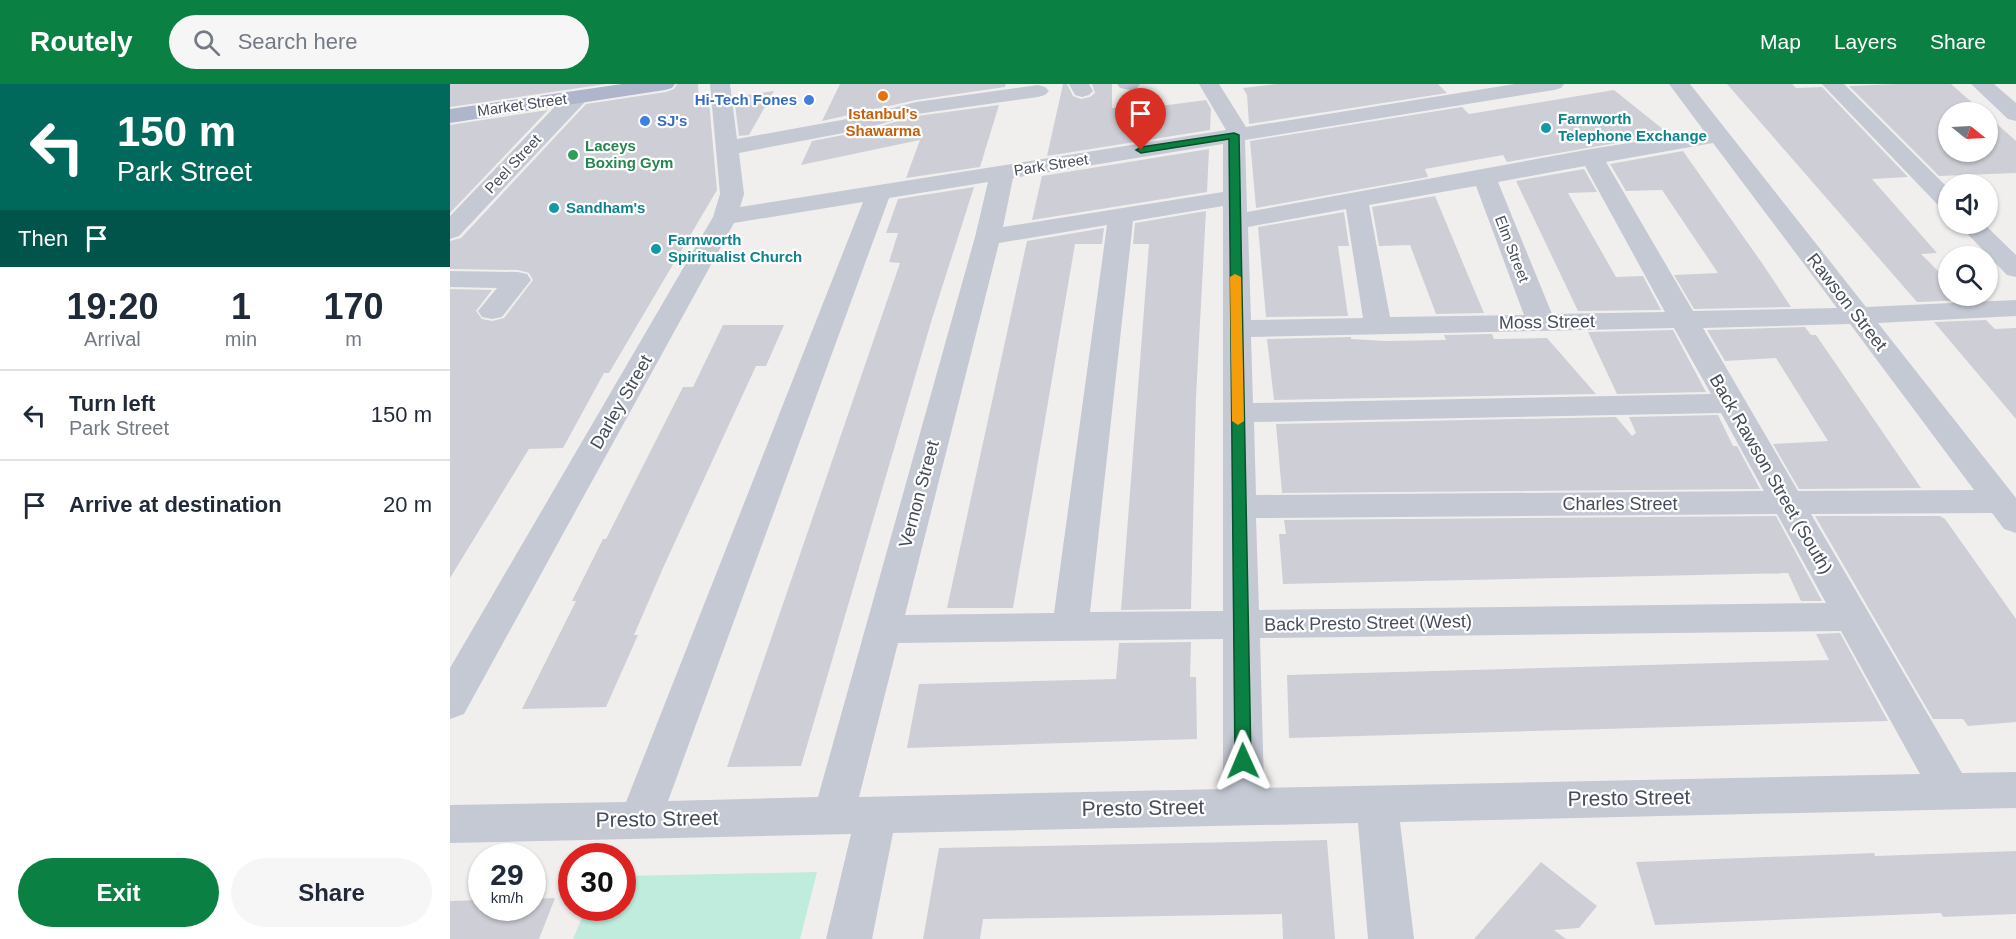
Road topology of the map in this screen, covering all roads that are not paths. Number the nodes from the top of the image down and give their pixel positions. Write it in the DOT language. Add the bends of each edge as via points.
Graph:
graph roads {
  1 [pos="661,84"];
  2 [pos="665,84"];
  3 [pos="720,84"];
  4 [pos="1209,84"];
  5 [pos="1554,84"];
  6 [pos="1679,84"];
  7 [pos="1832,84"];
  8 [pos="1986,89"];
  9 [pos="1038,91"];
  10 [pos="2016,93"];
  11 [pos="576,98"];
  12 [pos="2016,114"];
  13 [pos="450,116"];
  14 [pos="1237,135"];
  15 [pos="1718,135"];
  16 [pos="727,148"];
  17 [pos="1591,156"];
  18 [pos="1002,173"];
  19 [pos="1484,176"];
  20 [pos="1938,191"];
  21 [pos="879,192"];
  22 [pos="1356,199"];
  23 [pos="461,208"];
  24 [pos="1234,210"];
  25 [pos="1121,214"];
  26 [pos="725,217"];
  27 [pos="450,231"];
  28 [pos="1981,234"];
  29 [pos="988,237"];
  30 [pos="2016,269"];
  31 [pos="450,279"];
  32 [pos="2016,308"];
  33 [pos="492,311"];
  34 [pos="1858,316"];
  35 [pos="1683,320"];
  36 [pos="1541,322"];
  37 [pos="1378,326"];
  38 [pos="1236,329"];
  39 [pos="1731,403"];
  40 [pos="1238,413"];
  41 [pos="1788,503"];
  42 [pos="1239,507"];
  43 [pos="2008,511"];
  44 [pos="1853,617"];
  45 [pos="1241,625"];
  46 [pos="1070,627"];
  47 [pos="883,629"];
  48 [pos="450,703"];
  49 [pos="2016,790"];
  50 [pos="1951,791"];
  51 [pos="1377,804"];
  52 [pos="1244,806"];
  53 [pos="876,814"];
  54 [pos="834,815"];
  55 [pos="640,819"];
  56 [pos="450,824"];
  57 [pos="849,939"];
  58 [pos="1391,939"];
  1 -- 2 [label="main road, Market Street"];
  1 -- 11 [label="main road, Market Street"];
  3 -- 16 [label="street, Darley Street"];
  4 -- 14 [label="street"];
  5 -- 14 [label="street, Park Street"];
  6 -- 15 [label="street, Rawson Street"];
  7 -- 20 [label="street"];
  8 -- 10 [label="street"];
  8 -- 12 [label="street"];
  9 -- 16 [label="street" via="908,101 859,123"];
  11 -- 13 [label="main road, Market Street"];
  11 -- 23 [label="street, Peel Street"];
  14 -- 18 [label="street, Park Street"];
  14 -- 24 [label="street"];
  15 -- 17 [label="street"];
  15 -- 34 [label="street, Rawson Street"];
  16 -- 26 [label="street, Darley Street" via="732,194"];
  17 -- 19 [label="street"];
  17 -- 35 [label="street, Back Rawson Street (South)"];
  18 -- 21 [label="street, Park Street"];
  18 -- 29 [label="street, Vernon Street"];
  19 -- 22 [label="street"];
  19 -- 36 [label="street, Elm Street"];
  21 -- 26 [label="street, Park Street" via="814,211"];
  21 -- 55 [label="street"];
  22 -- 24 [label="street"];
  22 -- 37 [label="street"];
  23 -- 27 [label="street, Peel Street"];
  24 -- 25 [label="street"];
  24 -- 38 [label="street"];
  25 -- 29 [label="street"];
  25 -- 46 [label="street"];
  26 -- 48 [label="street, Darley Street"];
  28 -- 30 [label="street"];
  29 -- 47 [label="street, Vernon Street"];
  31 -- 33 [label="street" via="518,280"];
  32 -- 34 [label="street, Moss Street"];
  34 -- 35 [label="street, Moss Street"];
  34 -- 43 [label="street, Rawson Street"];
  35 -- 36 [label="street, Moss Street"];
  35 -- 39 [label="street, Back Rawson Street (South)"];
  36 -- 37 [label="street, Moss Street"];
  37 -- 38 [label="street, Moss Street"];
  38 -- 40 [label="street"];
  39 -- 40 [label="street"];
  39 -- 41 [label="street, Back Rawson Street (South)"];
  40 -- 42 [label="street"];
  41 -- 42 [label="street, Charles Street"];
  41 -- 43 [label="street, Charles Street"];
  41 -- 44 [label="street, Back Rawson Street (South)"];
  42 -- 45 [label="street"];
  44 -- 45 [label="street, Back Presto Street (West)"];
  44 -- 50 [label="street, Back Rawson Street (South)"];
  45 -- 46 [label="street, Back Presto Street (West)"];
  45 -- 52 [label="street"];
  46 -- 47 [label="street, Back Presto Street (West)"];
  47 -- 54 [label="street, Vernon Street"];
  49 -- 50 [label="street, Presto Street"];
  50 -- 51 [label="street, Presto Street"];
  51 -- 52 [label="street, Presto Street"];
  51 -- 58 [label="street"];
  52 -- 53 [label="street, Presto Street"];
  53 -- 54 [label="street, Presto Street"];
  53 -- 57 [label="street"];
  54 -- 55 [label="street, Presto Street"];
  55 -- 56 [label="street, Presto Street"];
}
